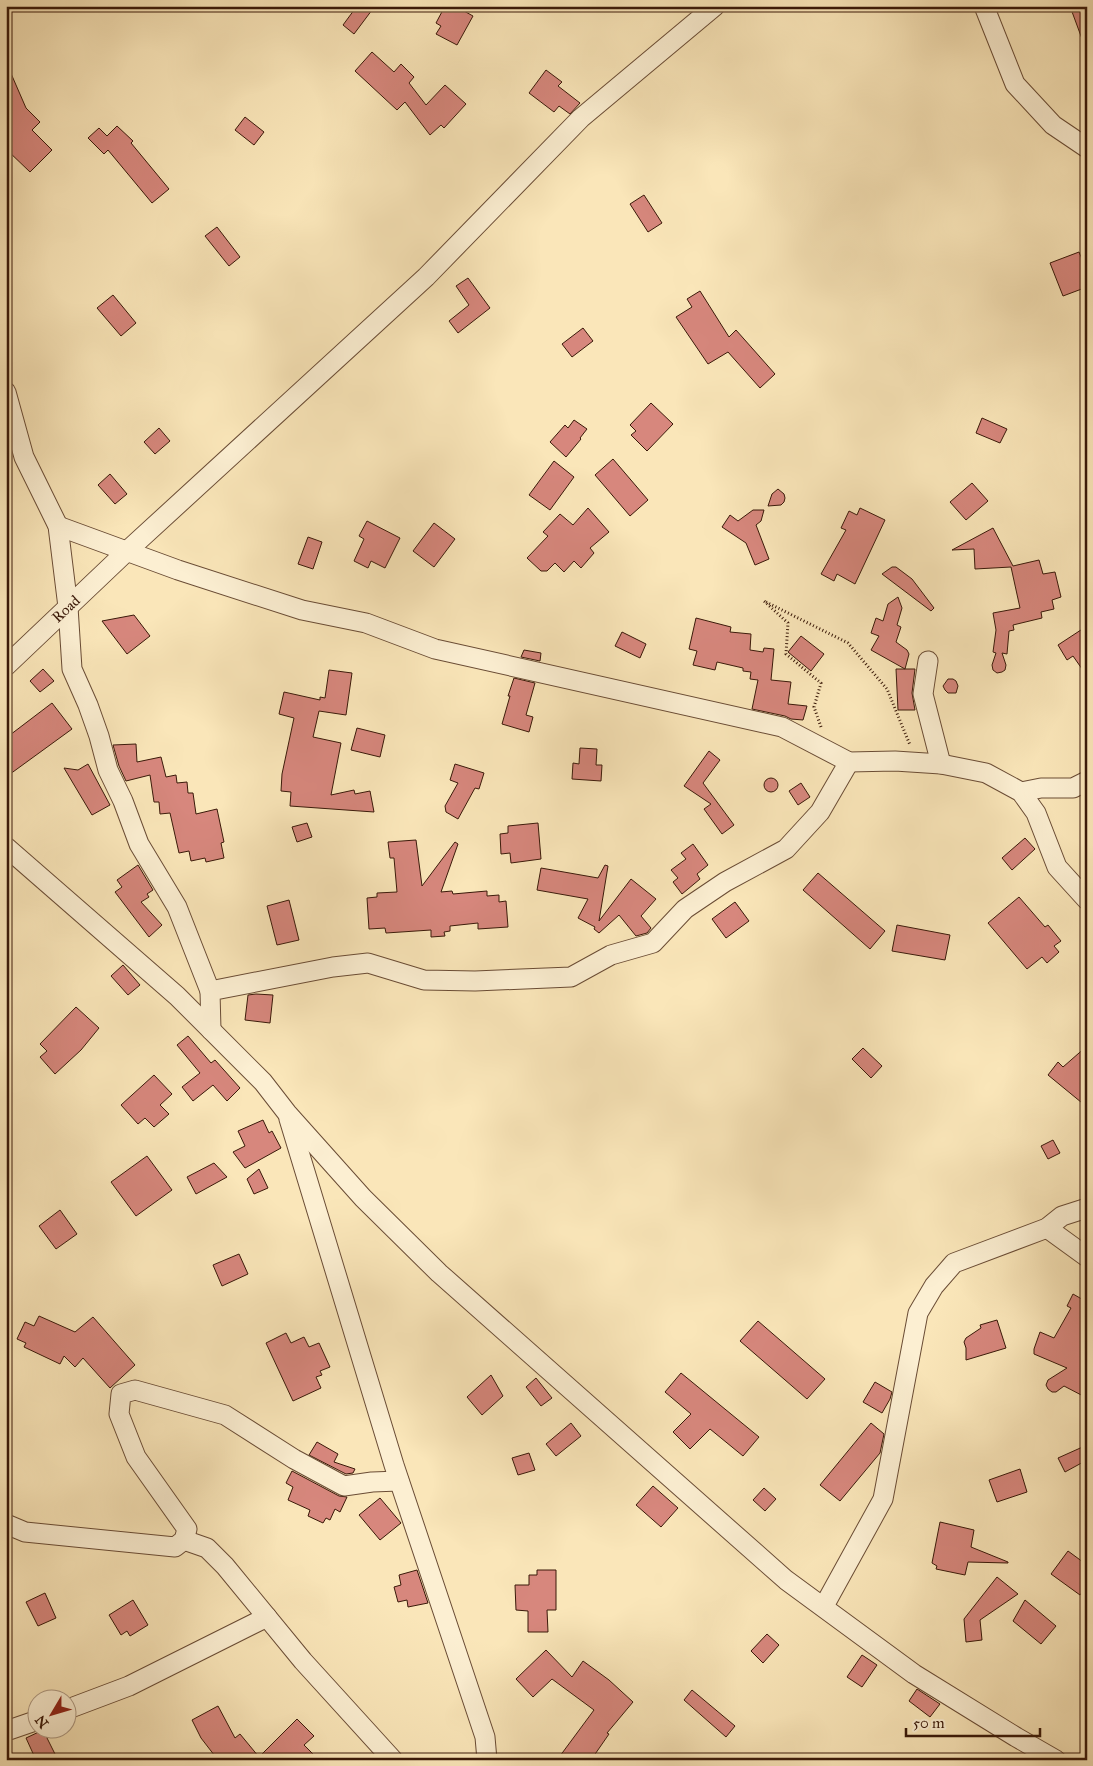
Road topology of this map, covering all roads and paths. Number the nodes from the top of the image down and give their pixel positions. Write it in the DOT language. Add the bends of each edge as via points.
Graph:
graph roads {
  1 [pos="715,6"];
  2 [pos="984,6"];
  3 [pos="1087,148"];
  4 [pos="6,392"];
  5 [pos="58,526"];
  6 [pos="126,552"];
  7 [pos="68,607"];
  8 [pos="928,661"];
  9 [pos="6,666"];
  10 [pos="830,752"];
  11 [pos="849,762"];
  12 [pos="917,762"];
  13 [pos="941,764"];
  14 [pos="1087,781"];
  15 [pos="1021,792"];
  16 [pos="6,847"];
  17 [pos="1087,900"];
  18 [pos="210,991"];
  19 [pos="211,1030"];
  20 [pos="287,1113"];
  21 [pos="1087,1208"];
  22 [pos="1047,1228"];
  23 [pos="1087,1257"];
  24 [pos="399,1481"];
  25 [pos="6,1524"];
  26 [pos="184,1540"];
  27 [pos="824,1606"];
  28 [pos="267,1617"];
  29 [pos="78,1705"];
  30 [pos="28,1723"];
  31 [pos="6,1731"];
  32 [pos="393,1760"];
  33 [pos="487,1760"];
  34 [pos="1056,1760"];
  1 -- 6 [label="street, Road" via="581,118 426,276"];
  2 -- 3 [label="street" via="1015,84 1053,125"];
  4 -- 5 [label="street" via="24,457"];
  5 -- 6 [label="street"];
  5 -- 7 [label="street"];
  6 -- 7 [label="street, Road"];
  6 -- 10 [label="street" via="302,610 366,623 435,649 782,727"];
  7 -- 9 [label="street, Road"];
  7 -- 18 [label="street" via="72,668 91,712 108,770 139,844 177,907"];
  8 -- 13 [label="street" via="923,694"];
  10 -- 11 [label="street"];
  10 -- 12 [label="path" via="814,707 821,684 786,654 788,623 764,601 848,643 887,689"];
  11 -- 12 [label="street"];
  11 -- 18 [label="street" via="820,812 786,849 725,882 685,909 653,943 611,955 571,977 424,980 368,963 333,966"];
  12 -- 13 [label="street"];
  13 -- 15 [label="street" via="986,773"];
  14 -- 15 [label="street" via="1073,788"];
  15 -- 17 [label="street" via="1036,814 1057,867"];
  16 -- 19 [label="street" via="177,996"];
  18 -- 19 [label="street"];
  19 -- 20 [label="street" via="263,1082"];
  20 -- 24 [label="street"];
  20 -- 27 [label="street" via="363,1198 439,1273 786,1580"];
  21 -- 22 [label="street" via="1062,1216"];
  22 -- 23 [label="street"];
  22 -- 27 [label="street" via="954,1263 934,1286 918,1313 883,1499"];
  24 -- 26 [label="street" via="344,1486 294,1459 225,1414 135,1390 121,1394 119,1414 136,1457 188,1529"];
  24 -- 33 [label="street" via="485,1737"];
  25 -- 26 [label="street" via="25,1532 175,1547"];
  26 -- 28 [label="street" via="207,1548"];
  27 -- 34 [label="street" via="914,1674"];
  28 -- 29 [label="street" via="129,1686"];
  28 -- 32 [label="street"];
  30 -- 31 [label="street"];
}
